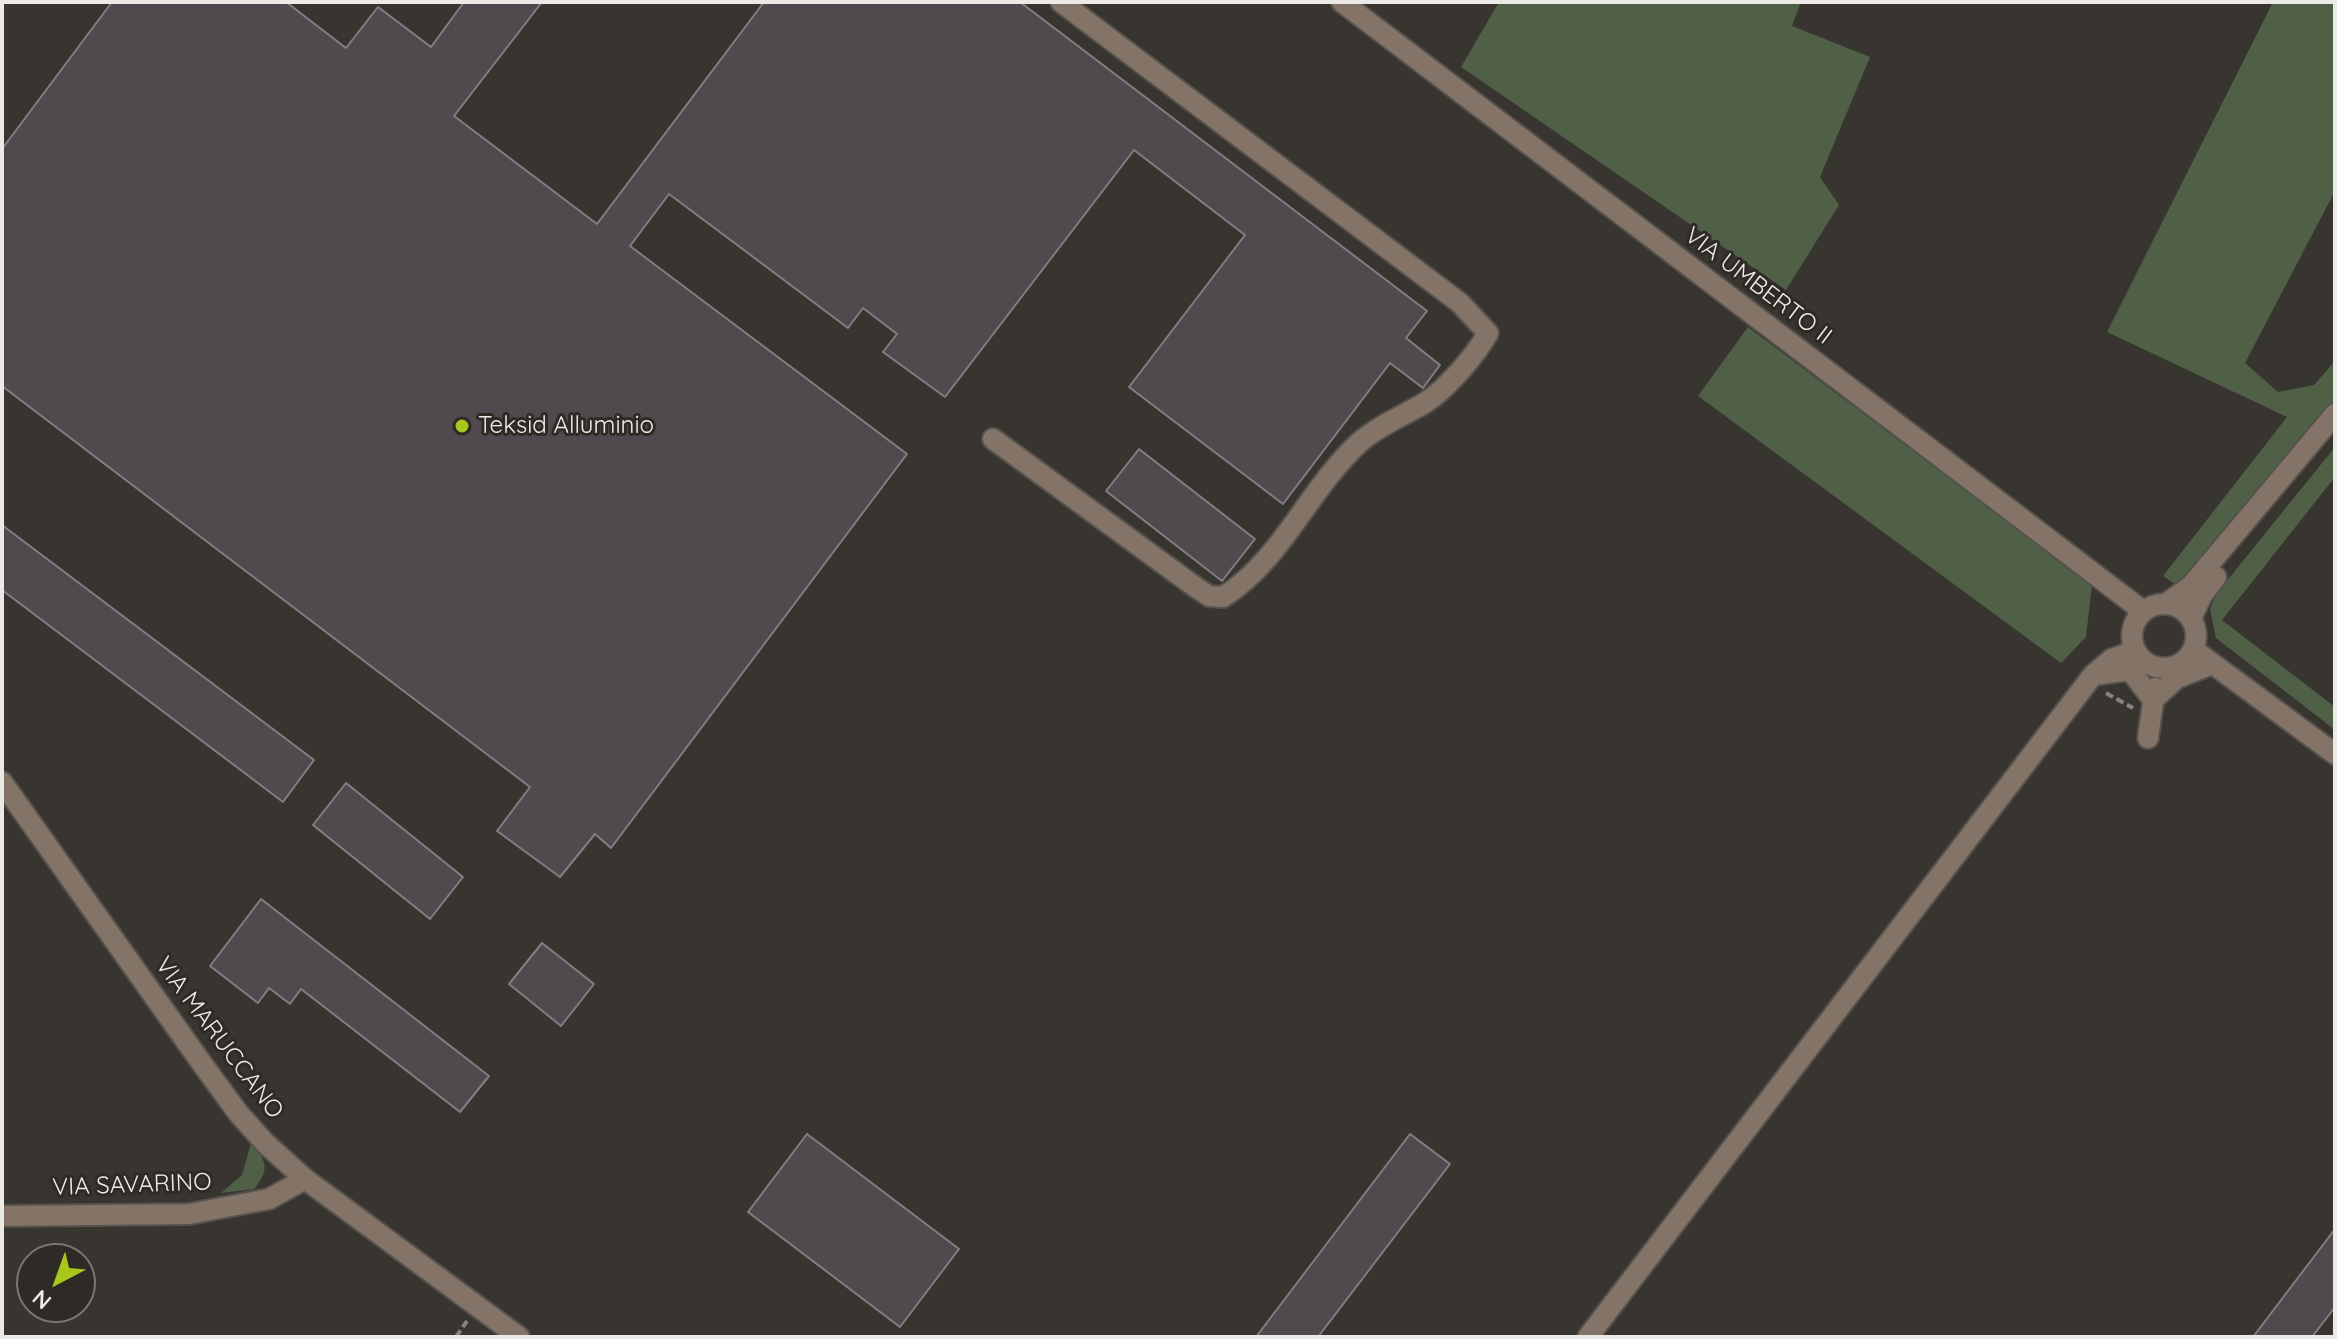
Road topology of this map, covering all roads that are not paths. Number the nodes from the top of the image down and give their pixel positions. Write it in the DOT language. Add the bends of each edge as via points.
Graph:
graph roads {
  1 [pos="1061,2"];
  2 [pos="1342,2"];
  3 [pos="2335,414"];
  4 [pos="2335,435"];
  5 [pos="993,439"];
  6 [pos="2167,603"];
  7 [pos="2143,611"];
  8 [pos="2191,618"];
  9 [pos="2194,650"];
  10 [pos="2135,651"];
  11 [pos="2212,664"];
  12 [pos="2157,668"];
  13 [pos="2096,682"];
  14 [pos="2153,706"];
  15 [pos="2148,738"];
  16 [pos="2335,754"];
  17 [pos="2,782"];
  18 [pos="305,1179"];
  19 [pos="2,1216"];
  20 [pos="519,1337"];
  21 [pos="1588,1337"];
  1 -- 5 [label="street" via="1460,303 1488,333 1426,403 1362,440 1261,567 1223,597 1209,596"];
  2 -- 7 [label="street, VIA UMBERTO II"];
  3 -- 6 [label="street" via="2191,586"];
  4 -- 8 [label="street" via="2202,595"];
  6 -- 7 [label="street"];
  6 -- 8 [label="street"];
  7 -- 10 [label="street" via="2131,637"];
  8 -- 9 [label="street" via="2196,628"];
  9 -- 11 [label="street"];
  9 -- 12 [label="street" via="2172,668"];
  10 -- 12 [label="street"];
  10 -- 13 [label="street" via="2112,659"];
  11 -- 14 [label="street" via="2177,678"];
  11 -- 16 [label="street"];
  12 -- 14 [label="street"];
  13 -- 14 [label="street" via="2130,670"];
  13 -- 21 [label="street"];
  14 -- 15 [label="street"];
  17 -- 18 [label="street, VIA MARUCCANO" via="239,1114"];
  18 -- 19 [label="street, VIA SAVARINO" via="269,1199 189,1214"];
  18 -- 20 [label="street, VIA MARUCCANO"];
}
